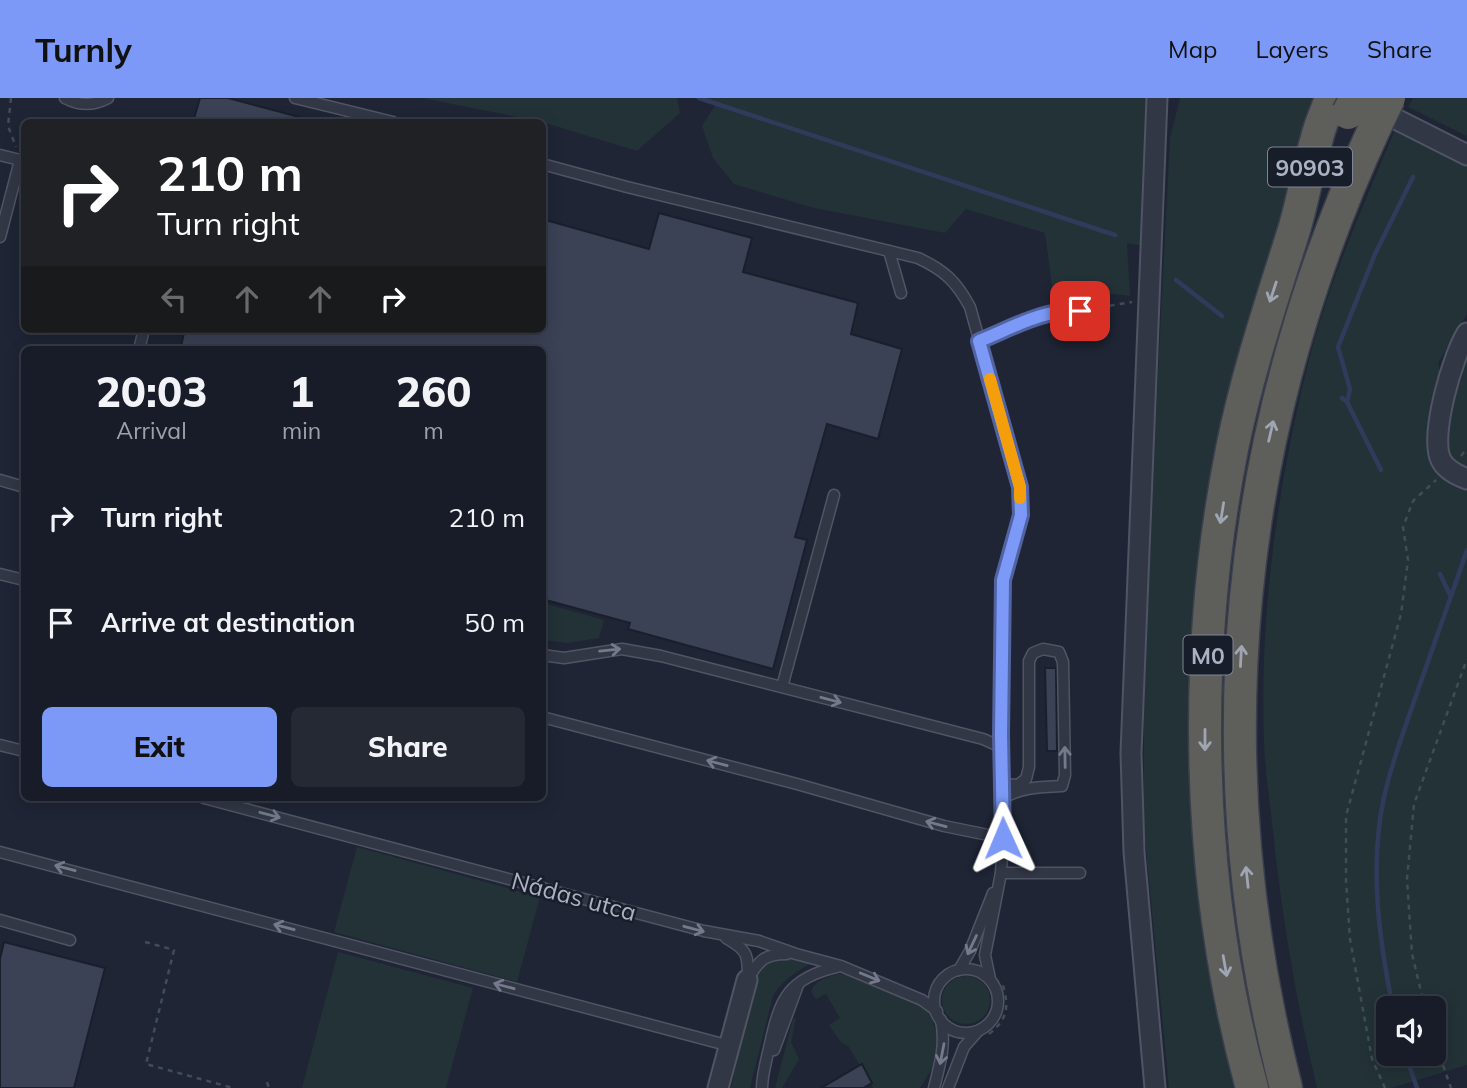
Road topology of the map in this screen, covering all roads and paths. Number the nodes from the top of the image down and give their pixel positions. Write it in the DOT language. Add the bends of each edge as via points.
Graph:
graph roads {
  1 [pos="12,98"];
  2 [pos="65,98"];
  3 [pos="108,98"];
  4 [pos="295,98"];
  5 [pos="1159,101"];
  6 [pos="1355,105"];
  7 [pos="381,119"];
  8 [pos="0,155"];
  9 [pos="1467,155"];
  10 [pos="21,158"];
  11 [pos="21,161"];
  12 [pos="21,164"];
  13 [pos="546,165"];
  14 [pos="0,237"];
  15 [pos="889,251"];
  16 [pos="901,293"];
  17 [pos="1139,302"];
  18 [pos="1080,311"];
  19 [pos="1467,333"];
  20 [pos="979,341"];
  21 [pos="1460,475"];
  22 [pos="0,480"];
  23 [pos="21,486"];
  24 [pos="834,495"];
  25 [pos="0,574"];
  26 [pos="21,579"];
  27 [pos="546,656"];
  28 [pos="1467,659"];
  29 [pos="782,688"];
  30 [pos="546,718"];
  31 [pos="0,745"];
  32 [pos="1001,747"];
  33 [pos="21,750"];
  34 [pos="1002,785"];
  35 [pos="1002,799"];
  36 [pos="215,801"];
  37 [pos="1003,838"];
  38 [pos="0,852"];
  39 [pos="1001,873"];
  40 [pos="1080,873"];
  41 [pos="0,920"];
  42 [pos="720,934"];
  43 [pos="70,940"];
  44 [pos="145,942"];
  45 [pos="796,954"];
  46 [pos="841,966"];
  47 [pos="959,970"];
  48 [pos="990,979"];
  49 [pos="747,980"];
  50 [pos="1423,996"];
  51 [pos="939,1015"];
  52 [pos="980,1030"];
  53 [pos="730,1046"];
  54 [pos="1443,1066"];
  55 [pos="267,1082"];
  56 [pos="762,1085"];
  57 [pos="233,1088"];
  58 [pos="269,1088"];
  59 [pos="718,1088"];
  60 [pos="934,1088"];
  61 [pos="948,1088"];
  62 [pos="1155,1088"];
  63 [pos="1252,1088"];
  64 [pos="1286,1088"];
  65 [pos="1385,1088"];
  66 [pos="1451,1088"];
  1 -- 10 [label="path" via="8,126"];
  2 -- 3 [label="lane" via="75,104 92,104"];
  4 -- 7 [label="lane"];
  5 -- 62 [label="street" via="1131,753"];
  6 -- 9 [label="street"];
  6 -- 63 [label="highway, M0, one-way" via="1295,227 1254,356 1232,450 1216,554 1206,701 1206,781 1223,960"];
  64 -- 6 [label="highway, M0, one-way" via="1257,954 1241,819 1238,704 1244,604 1266,452 1307,297 1339,208"];
  8 -- 11 [label="lane"];
  12 -- 14 [label="lane"];
  13 -- 15 [label="lane"];
  15 -- 16 [label="lane"];
  15 -- 20 [label="lane" via="918,258 951,278 970,307"];
  17 -- 18 [label="path"];
  18 -- 20 [label="lane" via="1043,313"];
  19 -- 21 [label="street" via="1446,386 1438,432 1440,458"];
  20 -- 32 [label="lane" via="1020,487 1021,515 1003,580"];
  21 -- 65 [label="path" via="1413,501 1403,527 1408,560 1401,614 1346,816 1350,939 1372,1059"];
  22 -- 23 [label="lane"];
  24 -- 29 [label="lane"];
  25 -- 26 [label="lane"];
  27 -- 29 [label="lane, one-way" via="564,658 622,649"];
  28 -- 50 [label="path" via="1414,804 1407,879 1412,954"];
  29 -- 32 [label="lane, one-way"];
  37 -- 30 [label="lane, one-way" via="943,826"];
  31 -- 33 [label="lane"];
  32 -- 34 [label="lane"];
  34 -- 35 [label="lane"];
  35 -- 34 [label="lane, one-way" via="1032,787 1062,786 1063,662 1059,652 1042,649 1029,661 1029,767 1026,779 1018,785"];
  35 -- 37 [label="lane"];
  36 -- 42 [label="lane, Nádas utca, one-way"];
  37 -- 39 [label="lane"];
  53 -- 38 [label="lane, one-way"];
  39 -- 40 [label="lane"];
  39 -- 47 [label="lane, one-way"];
  39 -- 48 [label="lane" via="985,955"];
  41 -- 43 [label="lane"];
  42 -- 45 [label="lane, Nádas utca" via="759,940"];
  42 -- 49 [label="lane" via="747,954"];
  44 -- 57 [label="path" via="174,950 146,1064"];
  45 -- 46 [label="lane, Nádas utca"];
  45 -- 49 [label="lane" via="763,958"];
  46 -- 51 [label="lane, Nádas utca, one-way" via="922,1000"];
  46 -- 56 [label="lane" via="816,972 788,992 776,1018"];
  47 -- 48 [label="lane" via="976,970"];
  47 -- 51 [label="lane" via="938,986"];
  48 -- 52 [label="lane" via="998,995 997,1009"];
  49 -- 53 [label="street"];
  51 -- 52 [label="lane" via="956,1031"];
  51 -- 60 [label="lane, one-way" via="945,1038"];
  52 -- 61 [label="lane" via="964,1047"];
  53 -- 59 [label="street"];
  54 -- 66 [label="path"];
  55 -- 58 [label="path"];
}
